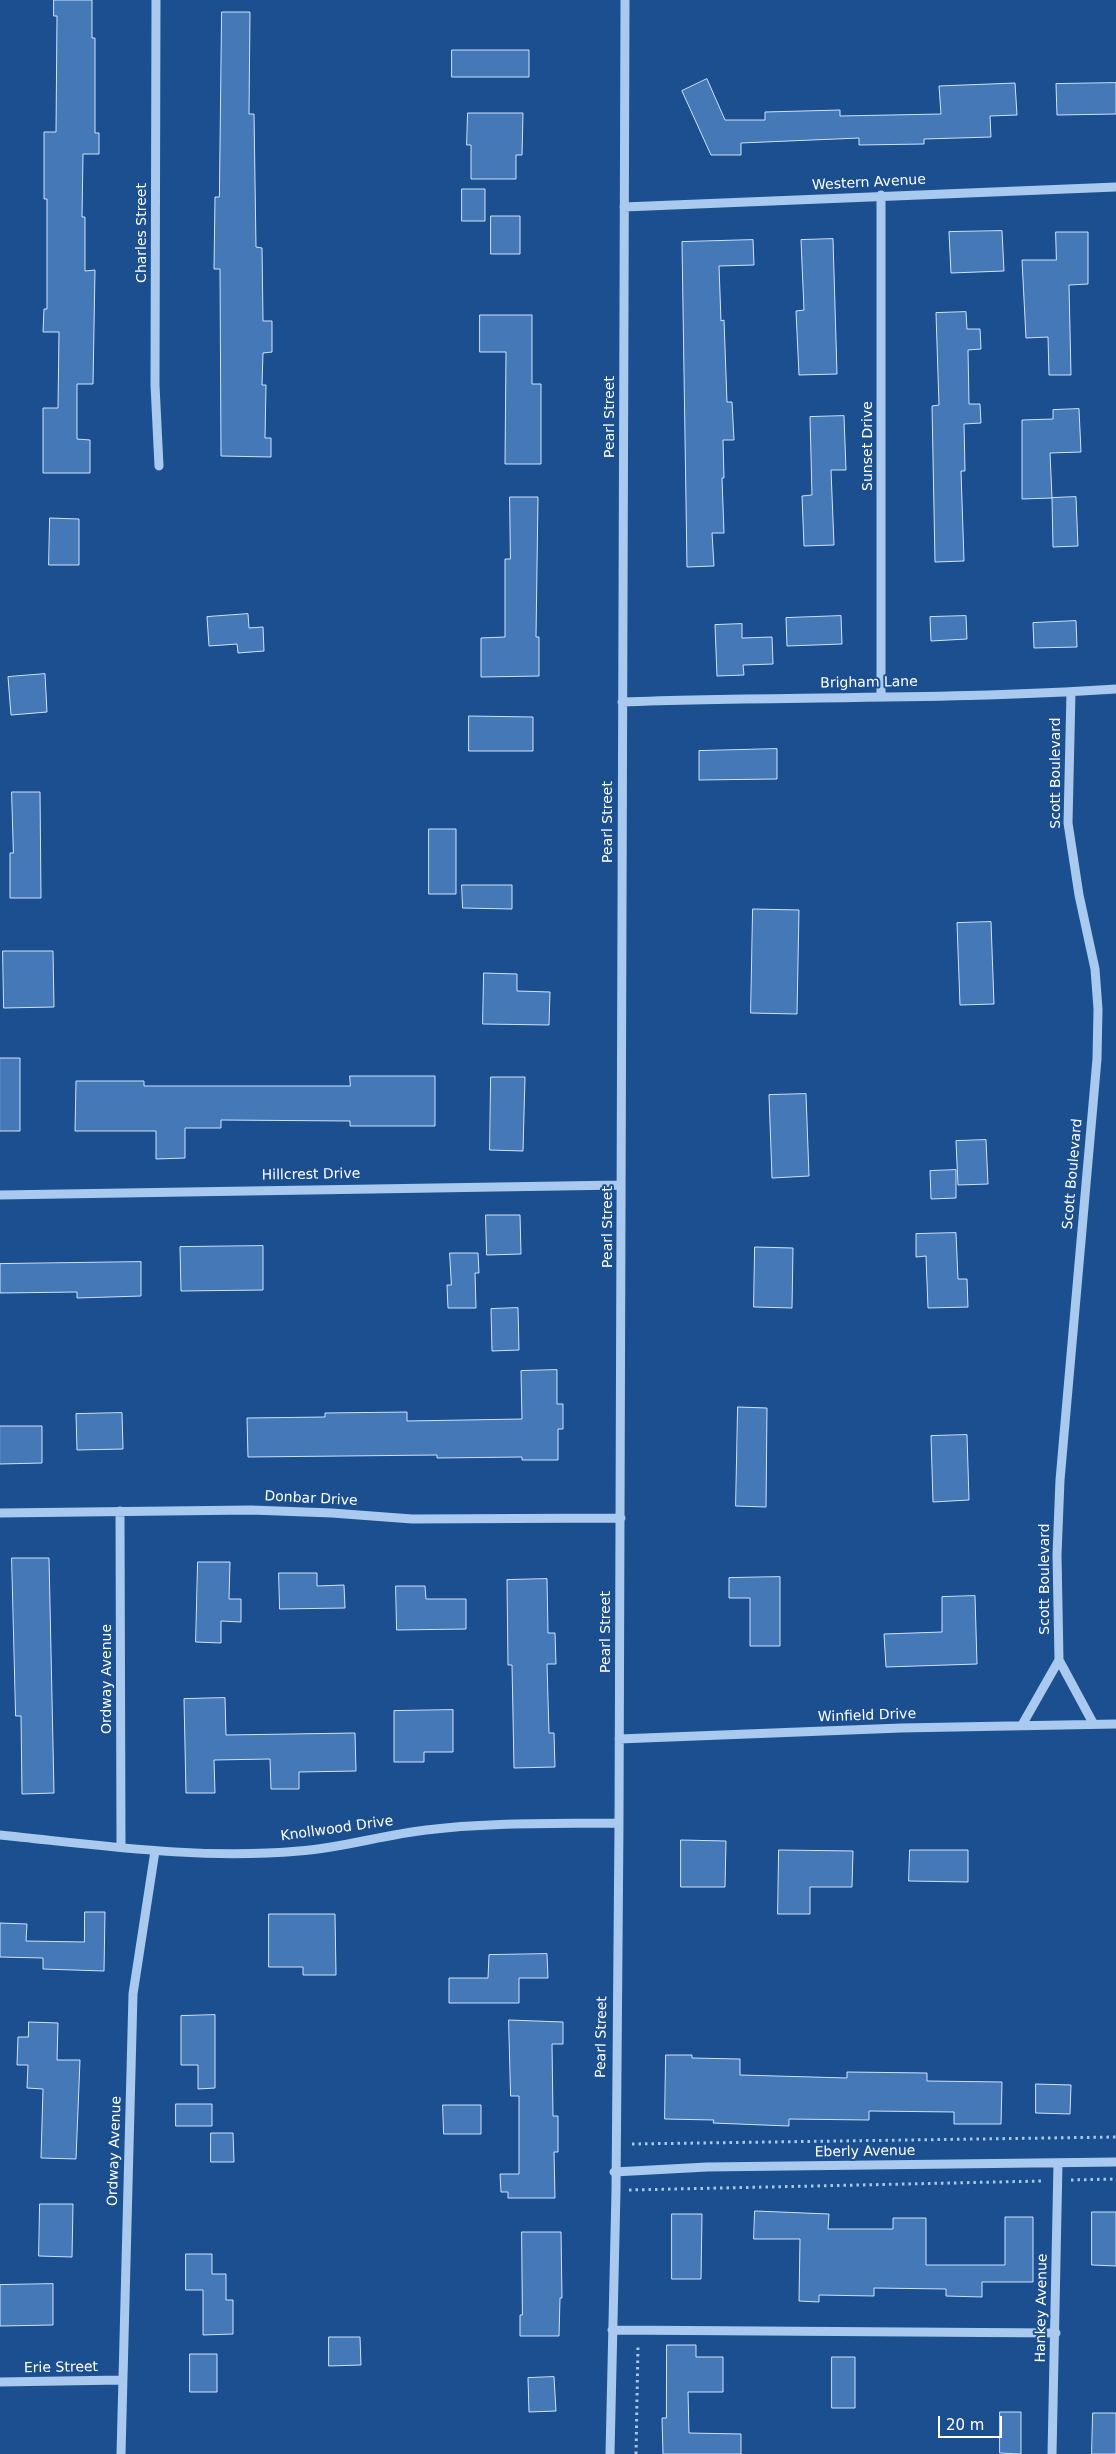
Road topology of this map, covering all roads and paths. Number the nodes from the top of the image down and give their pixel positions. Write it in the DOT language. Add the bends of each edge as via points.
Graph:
graph roads {
  1 [pos="156,0"];
  2 [pos="625,0"];
  3 [pos="1116,187"];
  4 [pos="881,195"];
  5 [pos="624,207"];
  6 [pos="159,466"];
  7 [pos="1116,689"];
  8 [pos="1071,692"];
  9 [pos="881,697"];
  10 [pos="622,702"];
  11 [pos="622,1185"];
  12 [pos="0,1194"];
  13 [pos="120,1511"];
  14 [pos="0,1513"];
  15 [pos="621,1518"];
  16 [pos="1059,1660"];
  17 [pos="1093,1723"];
  18 [pos="1116,1724"];
  19 [pos="1022,1725"];
  20 [pos="619,1739"];
  21 [pos="619,1823"];
  22 [pos="0,1834"];
  23 [pos="121,1847"];
  24 [pos="155,1851"];
  25 [pos="1116,2137"];
  26 [pos="615,2144"];
  27 [pos="1116,2162"];
  28 [pos="1058,2163"];
  29 [pos="614,2172"];
  30 [pos="1116,2179"];
  31 [pos="1058,2180"];
  32 [pos="616,2191"];
  33 [pos="612,2330"];
  34 [pos="638,2330"];
  35 [pos="1056,2333"];
  36 [pos="122,2380"];
  37 [pos="0,2382"];
  38 [pos="121,2454"];
  39 [pos="610,2454"];
  40 [pos="636,2454"];
  41 [pos="1052,2454"];
  1 -- 6 [label="street, Charles Street"];
  2 -- 5 [label="street, Pearl Street"];
  3 -- 4 [label="street, Western Avenue"];
  4 -- 5 [label="street, Western Avenue"];
  4 -- 9 [label="street, Sunset Drive"];
  5 -- 10 [label="street, Pearl Street"];
  7 -- 8 [label="street, Brigham Lane"];
  8 -- 9 [label="street, Brigham Lane"];
  8 -- 16 [label="street, Scott Boulevard" via="1068,823 1095,969 1098,1009 1097,1059 1060,1480"];
  9 -- 10 [label="street, Brigham Lane"];
  10 -- 11 [label="street, Pearl Street"];
  11 -- 12 [label="street, Hillcrest Drive"];
  11 -- 15 [label="street, Pearl Street"];
  13 -- 14 [label="street, Donbar Drive"];
  13 -- 15 [label="street, Donbar Drive" via="251,1510 412,1519"];
  13 -- 23 [label="street, Ordway Avenue"];
  15 -- 20 [label="street, Pearl Street"];
  16 -- 17 [label="street, Scott Boulevard"];
  16 -- 19 [label="street"];
  17 -- 18 [label="street, Winfield Drive"];
  17 -- 19 [label="street, Winfield Drive"];
  19 -- 20 [label="street, Winfield Drive"];
  20 -- 21 [label="street, Pearl Street"];
  21 -- 24 [label="street, Knollwood Drive" via="425,1830 300,1851 220,1854"];
  21 -- 26 [label="street, Pearl Street"];
  22 -- 23 [label="street, Knollwood Drive"];
  23 -- 24 [label="street, Knollwood Drive"];
  24 -- 36 [label="street, Ordway Avenue" via="133,1994"];
  25 -- 26 [label="path"];
  26 -- 29 [label="street, Pearl Street"];
  27 -- 28 [label="street, Eberly Avenue"];
  28 -- 29 [label="street, Eberly Avenue"];
  28 -- 31 [label="street, Hankey Avenue"];
  29 -- 32 [label="street, Pearl Street"];
  30 -- 31 [label="path"];
  31 -- 32 [label="path"];
  31 -- 35 [label="street, Hankey Avenue"];
  32 -- 33 [label="street, Pearl Street"];
  33 -- 34 [label="street"];
  33 -- 39 [label="street, Pearl Street"];
  34 -- 35 [label="street"];
  34 -- 40 [label="path"];
  35 -- 41 [label="street, Hankey Avenue"];
  36 -- 37 [label="street, Erie Street"];
  36 -- 38 [label="street, Ordway Avenue"];
}
